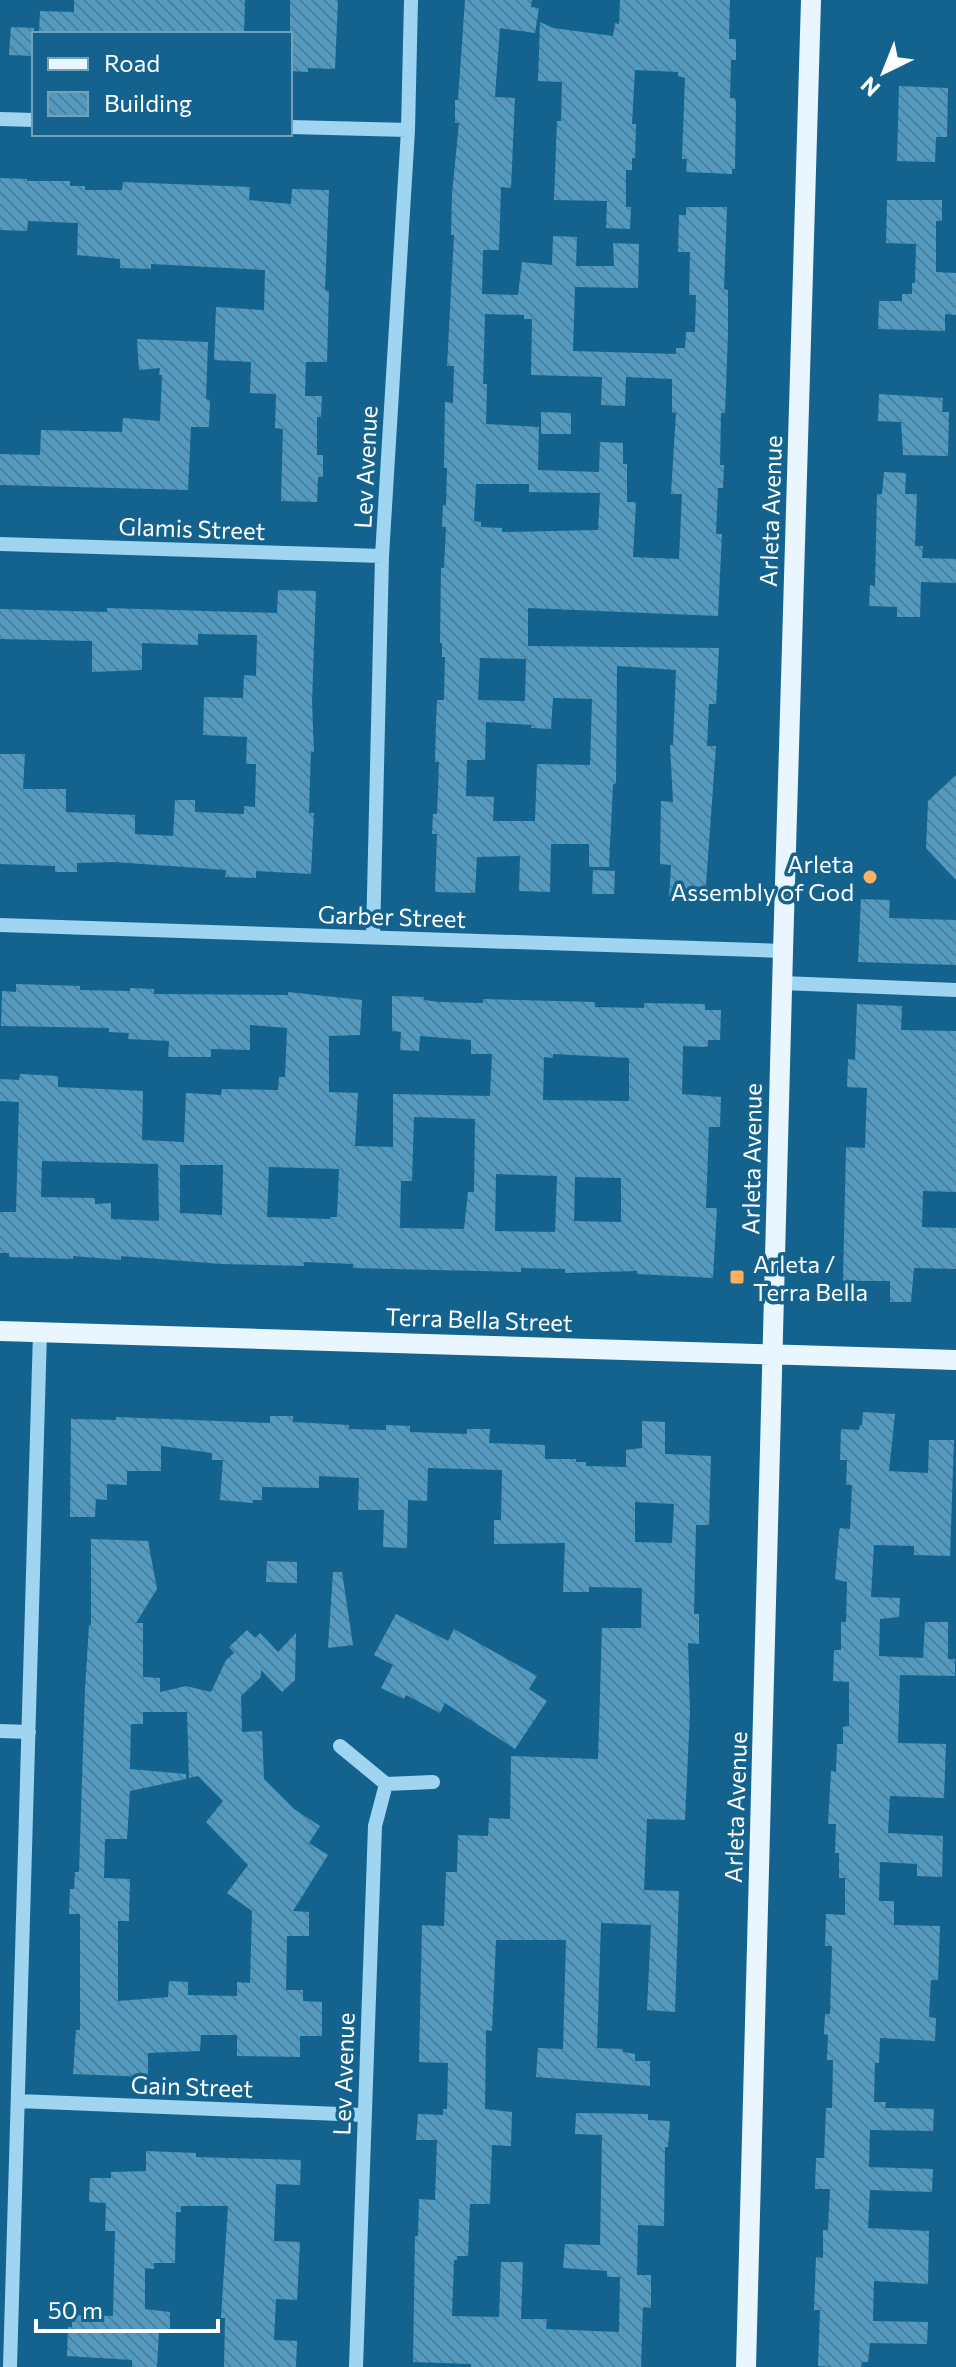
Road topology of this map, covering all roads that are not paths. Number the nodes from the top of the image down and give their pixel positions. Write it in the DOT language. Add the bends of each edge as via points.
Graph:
graph roads {
  1 [pos="411,0"];
  2 [pos="811,0"];
  3 [pos="0,119"];
  4 [pos="32,120"];
  5 [pos="292,127"];
  6 [pos="408,130"];
  7 [pos="0,544"];
  8 [pos="382,556"];
  9 [pos="0,925"];
  10 [pos="373,937"];
  11 [pos="783,951"];
  12 [pos="782,983"];
  13 [pos="956,990"];
  14 [pos="0,1331"];
  15 [pos="40,1332"];
  16 [pos="773,1356"];
  17 [pos="956,1360"];
  18 [pos="0,1731"];
  19 [pos="29,1732"];
  20 [pos="340,1746"];
  21 [pos="433,1782"];
  22 [pos="386,1784"];
  23 [pos="18,2101"];
  24 [pos="364,2115"];
  25 [pos="10,2367"];
  26 [pos="356,2367"];
  27 [pos="746,2367"];
  1 -- 6 [label="street, Lev Avenue"];
  2 -- 11 [label="main road, Arleta Avenue"];
  3 -- 4 [label="street"];
  5 -- 6 [label="street"];
  6 -- 8 [label="street, Lev Avenue"];
  7 -- 8 [label="street, Glamis Street"];
  8 -- 10 [label="street, Lev Avenue"];
  9 -- 10 [label="street, Garber Street"];
  10 -- 11 [label="street, Garber Street"];
  11 -- 12 [label="main road, Arleta Avenue"];
  12 -- 13 [label="street"];
  12 -- 16 [label="main road, Arleta Avenue"];
  14 -- 15 [label="main road, Terra Bella Street"];
  15 -- 16 [label="main road, Terra Bella Street"];
  15 -- 19 [label="street"];
  16 -- 17 [label="main road, Terra Bella Street"];
  16 -- 27 [label="main road, Arleta Avenue"];
  18 -- 19 [label="street"];
  19 -- 23 [label="street"];
  20 -- 22 [label="street"];
  21 -- 22 [label="street"];
  22 -- 24 [label="street, Lev Avenue" via="375,1826"];
  23 -- 24 [label="street, Gain Street"];
  23 -- 25 [label="street"];
  24 -- 26 [label="street, Lev Avenue"];
}
